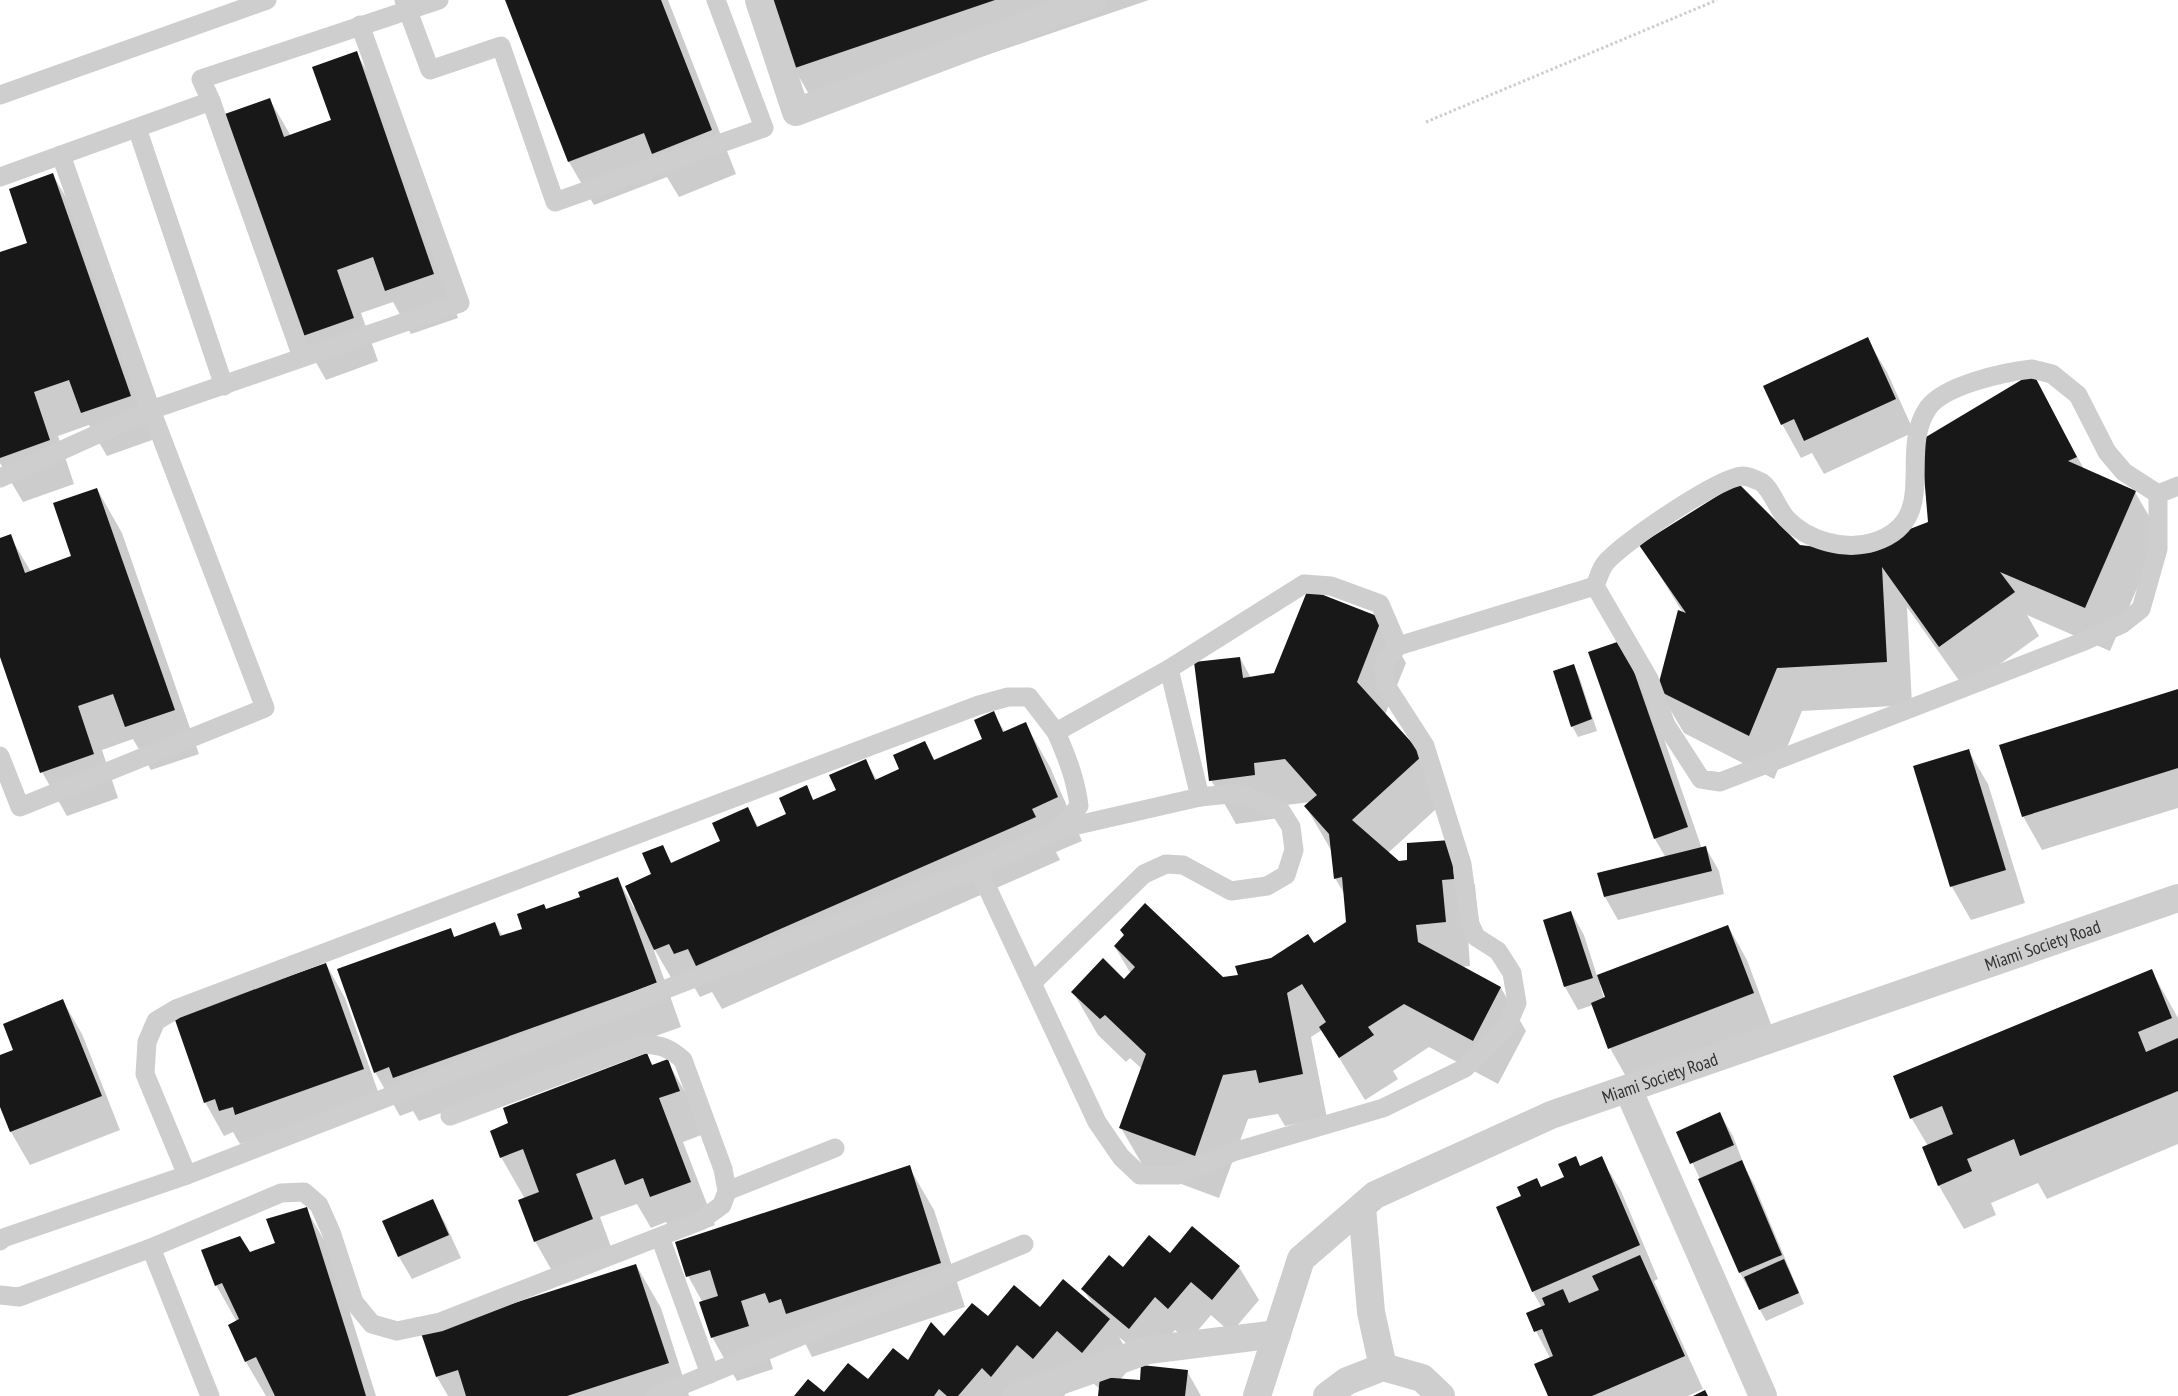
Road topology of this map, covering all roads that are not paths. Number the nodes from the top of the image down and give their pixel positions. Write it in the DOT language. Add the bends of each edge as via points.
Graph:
graph roads {
  1 [pos="267,0"];
  2 [pos="438,0"];
  3 [pos="716,0"];
  4 [pos="759,0"];
  5 [pos="1093,0"];
  6 [pos="406,5"];
  7 [pos="360,25"];
  8 [pos="0,95"];
  9 [pos="211,101"];
  10 [pos="137,128"];
  11 [pos="61,155"];
  12 [pos="0,177"];
  13 [pos="302,356"];
  14 [pos="224,386"];
  15 [pos="151,410"];
  16 [pos="0,478"];
  17 [pos="2178,486"];
  18 [pos="2158,494"];
  19 [pos="1595,586"];
  20 [pos="1398,646"];
  21 [pos="1169,669"];
  22 [pos="1056,732"];
  23 [pos="0,756"];
  24 [pos="1200,797"];
  25 [pos="1060,829"];
  26 [pos="978,868"];
  27 [pos="2178,898"];
  28 [pos="1032,983"];
  29 [pos="1628,1089"];
  30 [pos="450,1116"];
  31 [pos="835,1148"];
  32 [pos="187,1175"];
  33 [pos="726,1191"];
  34 [pos="1362,1207"];
  35 [pos="660,1237"];
  36 [pos="0,1241"];
  37 [pos="1024,1244"];
  38 [pos="151,1248"];
  39 [pos="0,1294"];
  40 [pos="1276,1334"];
  41 [pos="1383,1367"];
  42 [pos="710,1374"];
  43 [pos="210,1396"];
  44 [pos="656,1396"];
  45 [pos="1017,1396"];
  46 [pos="1257,1396"];
  47 [pos="1327,1396"];
  48 [pos="1442,1396"];
  49 [pos="1763,1396"];
  1 -- 8 [label="lane"];
  2 -- 6 [label="lane"];
  3 -- 6 [label="lane" via="764,128 555,202 501,46 430,70"];
  4 -- 5 [label="street" via="796,112"];
  6 -- 7 [label="lane"];
  7 -- 9 [label="lane" via="202,79"];
  7 -- 13 [label="lane" via="460,303"];
  9 -- 10 [label="lane"];
  9 -- 13 [label="lane"];
  10 -- 11 [label="lane"];
  10 -- 14 [label="lane"];
  11 -- 12 [label="lane"];
  11 -- 15 [label="lane"];
  13 -- 14 [label="lane"];
  14 -- 15 [label="lane"];
  15 -- 16 [label="lane"];
  15 -- 23 [label="lane" via="265,708 20,807"];
  17 -- 18 [label="lane"];
  18 -- 19 [label="lane" via="2124,472 2107,452 2078,395 2052,374 2032,369 2008,372 1971,382 1946,394 1928,408 1918,430 1913,508 1903,525 1892,533 1874,542 1853,545 1821,540 1806,534 1787,519 1762,482 1743,476 1675,510 1626,544 1604,565"];
  18 -- 19 [label="lane" via="2158,549 2151,578 2142,608 2122,624 1720,782 1701,779 1683,754 1666,725 1649,679"];
  19 -- 20 [label="lane"];
  20 -- 21 [label="lane" via="1380,604 1331,586 1304,584"];
  20 -- 28 [label="lane" via="1384,663 1385,684 1425,746 1462,864 1470,924 1476,936 1503,958 1512,973 1516,995 1517,1003 1507,1026 1464,1068 1382,1108 1340,1122 1233,1152 1178,1175 1140,1175 1121,1158 1096,1122"];
  21 -- 22 [label="lane"];
  21 -- 24 [label="lane"];
  22 -- 25 [label="lane" via="1075,780 1079,806"];
  22 -- 32 [label="lane" via="1029,697 1008,697 980,705 176,1010 156,1021 147,1042 146,1074"];
  24 -- 25 [label="lane"];
  24 -- 28 [label="lane" via="1239,793 1281,811 1291,827 1294,850 1286,875 1267,886 1231,891 1183,865 1166,864 1144,874"];
  25 -- 26 [label="lane"];
  26 -- 28 [label="lane"];
  26 -- 32 [label="lane"];
  27 -- 29 [label="street, Miami Society Road"];
  29 -- 34 [label="street, Miami Society Road" via="1551,1115 1375,1195"];
  29 -- 49 [label="street"];
  30 -- 33 [label="lane" via="643,1044 662,1045 683,1060 723,1169"];
  31 -- 33 [label="lane"];
  32 -- 36 [label="lane"];
  33 -- 35 [label="lane" via="722,1205 700,1221"];
  34 -- 40 [label="street, Miami Society Road" via="1301,1260"];
  34 -- 41 [label="street" via="1371,1312"];
  35 -- 38 [label="lane" via="440,1322 396,1331 372,1324 354,1302 319,1205 304,1192 282,1194"];
  35 -- 42 [label="lane"];
  37 -- 42 [label="lane"];
  38 -- 39 [label="lane" via="19,1297"];
  38 -- 43 [label="lane"];
  40 -- 45 [label="street" via="1148,1350"];
  40 -- 46 [label="street, Miami Society Road"];
  41 -- 47 [label="street" via="1347,1381"];
  41 -- 48 [label="street" via="1422,1378"];
  42 -- 44 [label="lane"];
}
